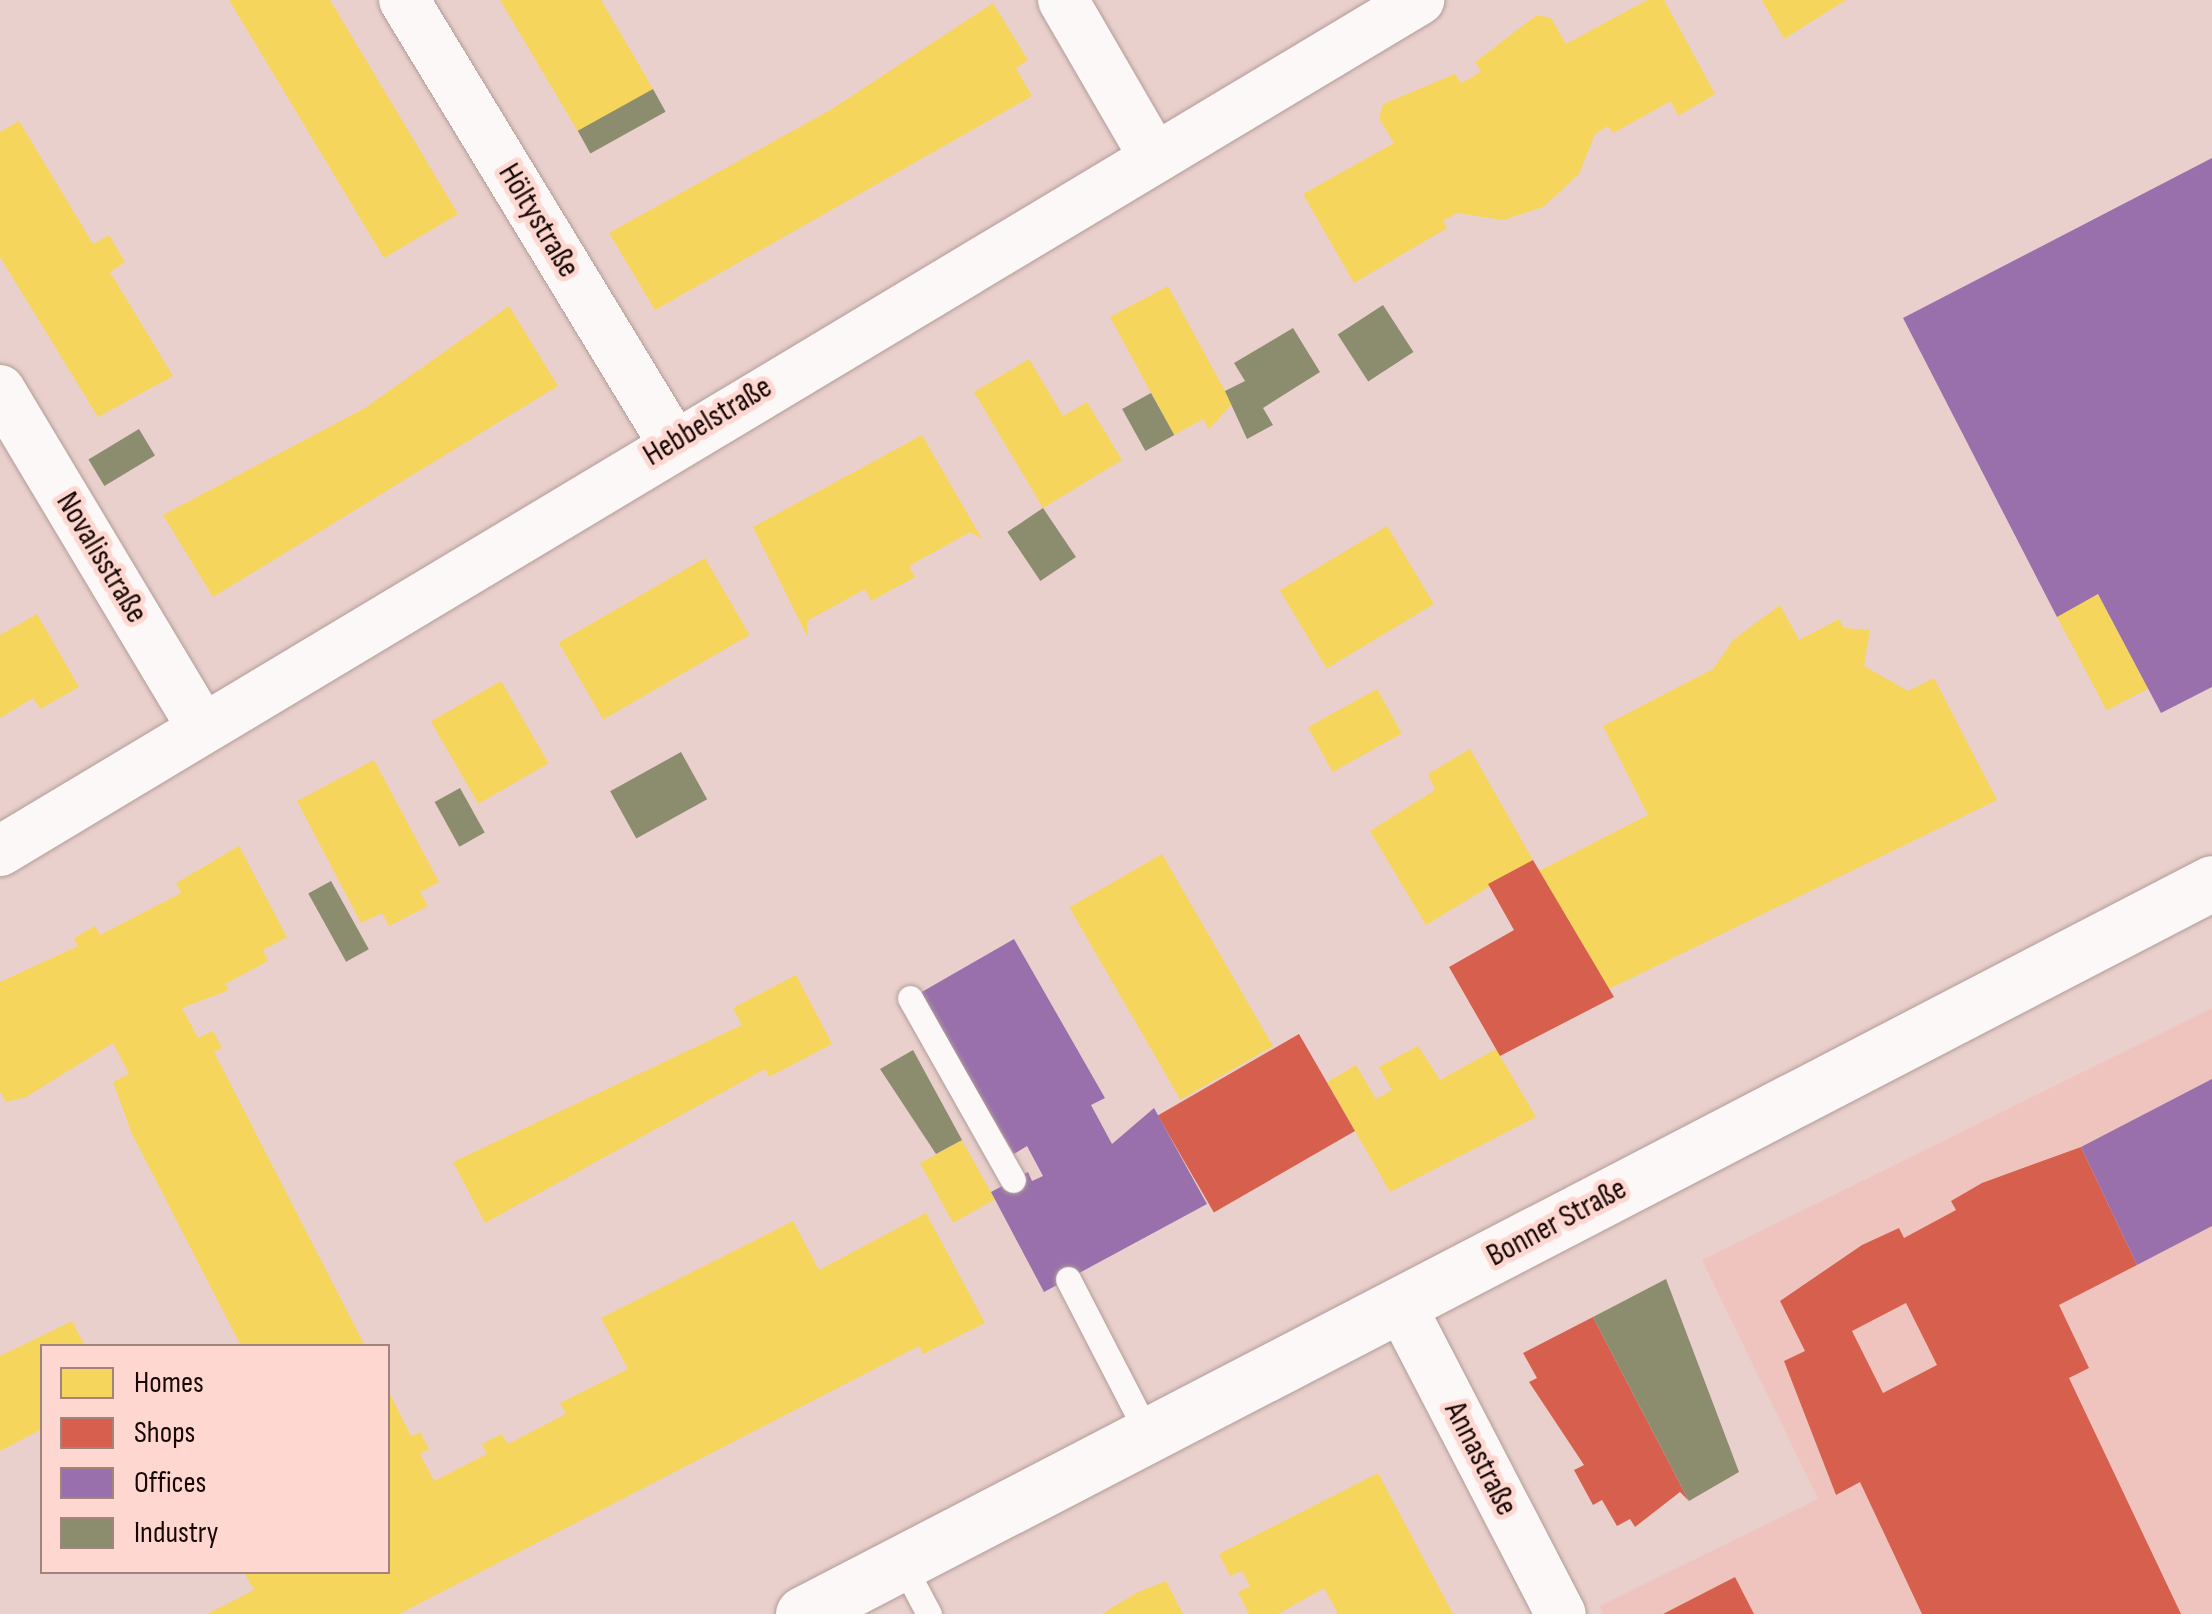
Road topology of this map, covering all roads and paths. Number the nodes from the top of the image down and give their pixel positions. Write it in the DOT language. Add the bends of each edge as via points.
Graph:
graph roads {
  1 [pos="404,0"];
  2 [pos="1063,0"];
  3 [pos="1419,0"];
  4 [pos="1153,155"];
  5 [pos="0,390"];
  6 [pos="673,443"];
  7 [pos="201,726"];
  8 [pos="0,850"];
  9 [pos="2212,882"];
  10 [pos="910,998"];
  11 [pos="1013,1180"];
  12 [pos="1068,1280"];
  13 [pos="1400,1304"];
  14 [pos="1148,1434"];
  15 [pos="902,1563"];
  16 [pos="803,1614"];
  17 [pos="929,1614"];
  18 [pos="1561,1614"];
  1 -- 6 [label="street, Höltystraße"];
  2 -- 4 [label="street"];
  3 -- 4 [label="street, Hebbelstraße"];
  4 -- 6 [label="street, Hebbelstraße"];
  5 -- 7 [label="street, Novalisstraße"];
  6 -- 7 [label="street, Hebbelstraße"];
  7 -- 8 [label="street, Hebbelstraße"];
  9 -- 13 [label="main road, Bonner Straße"];
  10 -- 11 [label="lane"];
  12 -- 14 [label="lane"];
  13 -- 14 [label="main road, Bonner Straße"];
  13 -- 18 [label="street, Annastraße"];
  14 -- 15 [label="main road, Bonner Straße"];
  15 -- 16 [label="main road, Bonner Straße"];
  15 -- 17 [label="lane"];
}
